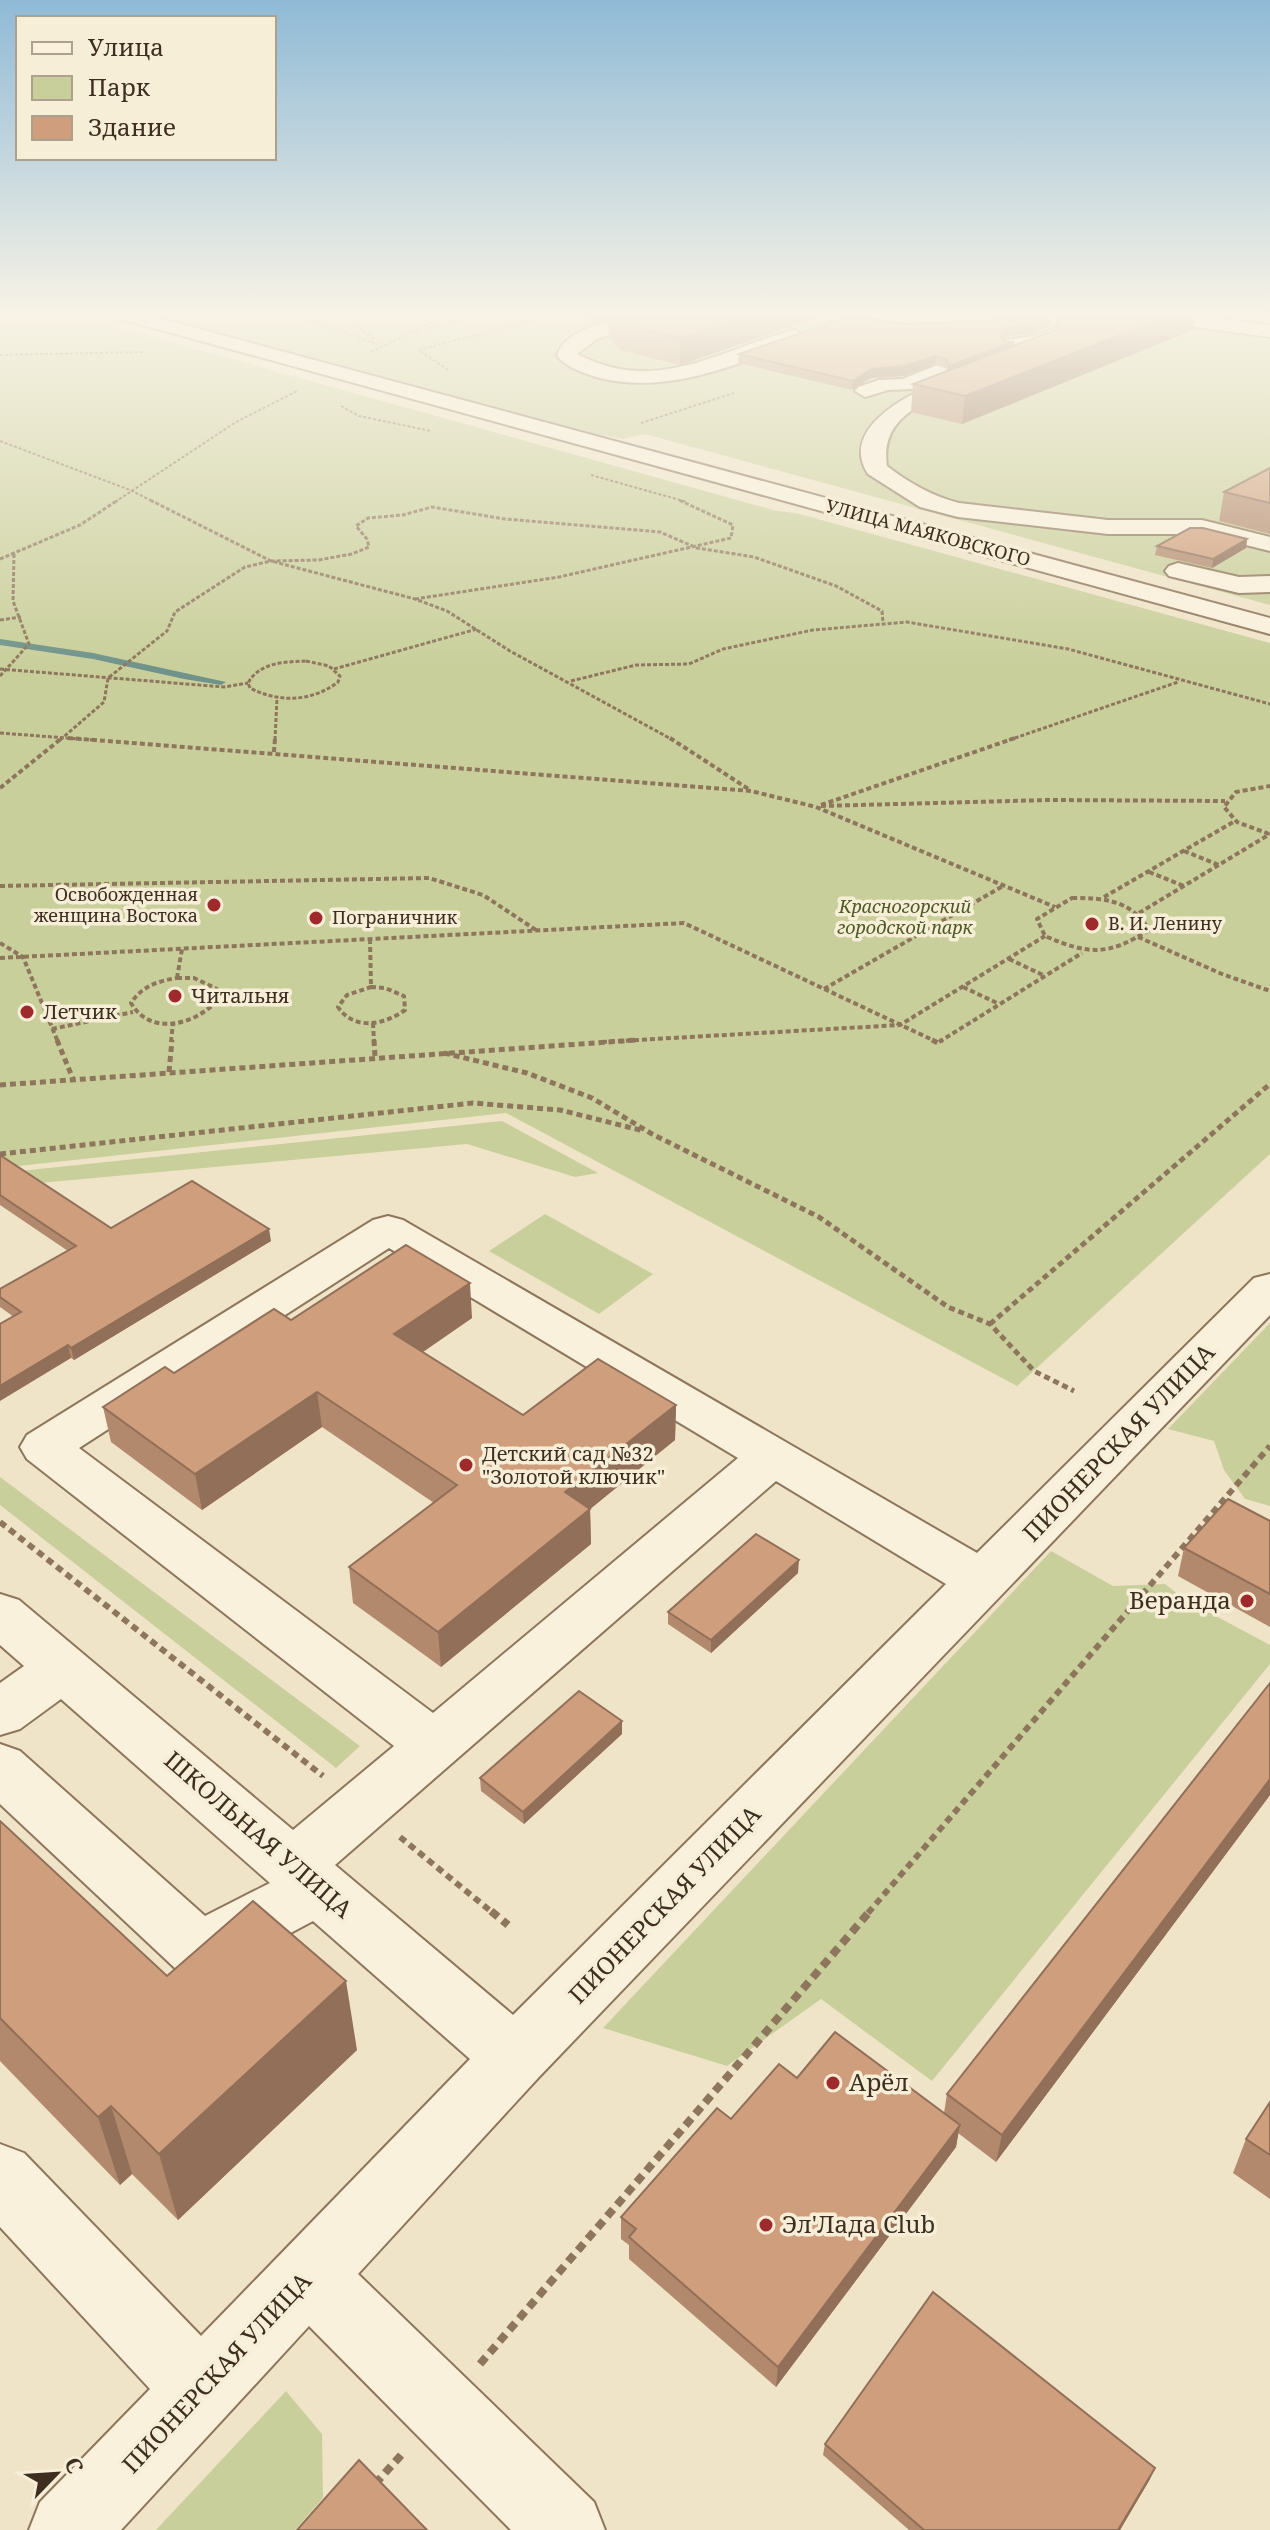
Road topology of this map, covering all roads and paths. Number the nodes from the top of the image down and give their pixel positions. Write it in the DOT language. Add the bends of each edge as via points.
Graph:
graph roads {
  1 [pos="220,432"];
  2 [pos="559,432"];
  3 [pos="880,432"];
  4 [pos="0,441"];
  5 [pos="581,469"];
  6 [pos="130,490"];
  7 [pos="928,502"];
  8 [pos="958,510"];
  9 [pos="886,521"];
  10 [pos="1085,524"];
  11 [pos="917,530"];
  12 [pos="1270,544"];
  13 [pos="697,548"];
  14 [pos="1101,550"];
  15 [pos="14,553"];
  16 [pos="0,559"];
  17 [pos="271,561"];
  18 [pos="1161,566"];
  19 [pos="1270,584"];
  20 [pos="415,599"];
  21 [pos="21,617"];
  22 [pos="0,620"];
  23 [pos="883,622"];
  24 [pos="1270,626"];
  25 [pos="477,629"];
  26 [pos="0,669"];
  27 [pos="8,669"];
  28 [pos="334,669"];
  29 [pos="0,676"];
  30 [pos="108,678"];
  31 [pos="570,681"];
  32 [pos="1180,681"];
  33 [pos="248,683"];
  34 [pos="277,698"];
  35 [pos="1270,704"];
  36 [pos="0,733"];
  37 [pos="60,738"];
  38 [pos="274,752"];
  39 [pos="1270,786"];
  40 [pos="0,788"];
  41 [pos="751,791"];
  42 [pos="1225,801"];
  43 [pos="816,807"];
  44 [pos="1235,821"];
  45 [pos="1270,834"];
  46 [pos="1183,851"];
  47 [pos="1219,865"];
  48 [pos="1148,871"];
  49 [pos="0,886"];
  50 [pos="1004,886"];
  51 [pos="1184,886"];
  52 [pos="1103,898"];
  53 [pos="1056,907"];
  54 [pos="1139,913"];
  55 [pos="537,931"];
  56 [pos="1045,936"];
  57 [pos="1138,937"];
  58 [pos="370,939"];
  59 [pos="0,943"];
  60 [pos="182,949"];
  61 [pos="1083,952"];
  62 [pos="23,957"];
  63 [pos="0,958"];
  64 [pos="1008,959"];
  65 [pos="1045,976"];
  66 [pos="177,978"];
  67 [pos="371,987"];
  68 [pos="962,987"];
  69 [pos="824,989"];
  70 [pos="1270,991"];
  71 [pos="999,1004"];
  72 [pos="133,1012"];
  73 [pos="173,1023"];
  74 [pos="373,1023"];
  75 [pos="900,1025"];
  76 [pos="52,1029"];
  77 [pos="437,1052"];
  78 [pos="375,1057"];
  79 [pos="169,1072"];
  80 [pos="73,1080"];
  81 [pos="1270,1084"];
  82 [pos="0,1085"];
  83 [pos="652,1134"];
  84 [pos="0,1154"];
  85 [pos="1270,1288"];
  86 [pos="990,1324"];
  87 [pos="1074,1391"];
  88 [pos="1270,1446"];
  89 [pos="773,1456"];
  90 [pos="0,1522"];
  91 [pos="983,1581"];
  92 [pos="0,1614"];
  93 [pos="63,1668"];
  94 [pos="0,1713"];
  95 [pos="434,1745"];
  96 [pos="0,1768"];
  97 [pos="362,1806"];
  98 [pos="306,1877"];
  99 [pos="508,1925"];
  100 [pos="515,2057"];
  101 [pos="0,2177"];
  102 [pos="308,2275"];
  103 [pos="202,2390"];
  104 [pos="441,2409"];
  105 [pos="372,2488"];
  106 [pos="68,2530"];
  107 [pos="566,2530"];
  1 -- 6 [label="path"];
  2 -- 9 [label="street, УЛИЦА МАЯКОВСКОГО"];
  3 -- 7 [label="street" via="872,447 876,469"];
  4 -- 6 [label="path"];
  5 -- 13 [label="path" via="600,480 690,503 733,525 731,538"];
  6 -- 15 [label="path" via="80,525"];
  6 -- 17 [label="path"];
  7 -- 8 [label="street"];
  7 -- 9 [label="street"];
  8 -- 10 [label="street"];
  8 -- 11 [label="street"];
  9 -- 11 [label="street, УЛИЦА МАЯКОВСКОГО"];
  10 -- 12 [label="street" via="1202,527"];
  10 -- 14 [label="street"];
  11 -- 24 [label="street, УЛИЦА МАЯКОВСКОГО"];
  13 -- 17 [label="path" via="660,532 432,507 360,522 356,526 369,547 352,554"];
  13 -- 20 [label="path"];
  13 -- 23 [label="path" via="754,557 836,586 882,611"];
  15 -- 16 [label="path"];
  15 -- 21 [label="path" via="13,601"];
  17 -- 20 [label="path"];
  17 -- 30 [label="path" via="245,567 175,612 167,631"];
  18 -- 19 [label="street" via="1220,582"];
  20 -- 25 [label="path"];
  21 -- 22 [label="path"];
  21 -- 27 [label="path" via="29,644"];
  23 -- 31 [label="path" via="723,649 689,664 636,665"];
  23 -- 32 [label="path" via="923,623 1068,649"];
  25 -- 28 [label="path"];
  25 -- 31 [label="path"];
  26 -- 27 [label="path"];
  27 -- 29 [label="path"];
  27 -- 30 [label="path"];
  28 -- 33 [label="path" via="306,661 278,663 255,671"];
  28 -- 34 [label="path" via="338,682 323,693"];
  30 -- 33 [label="path" via="224,687"];
  30 -- 37 [label="path" via="104,702"];
  31 -- 41 [label="path"];
  32 -- 35 [label="path"];
  32 -- 43 [label="path"];
  33 -- 34 [label="path" via="257,693"];
  34 -- 38 [label="path"];
  36 -- 37 [label="path"];
  37 -- 38 [label="path"];
  37 -- 40 [label="path"];
  38 -- 41 [label="path"];
  39 -- 42 [label="path" via="1237,791"];
  41 -- 43 [label="path"];
  42 -- 43 [label="path"];
  42 -- 44 [label="path"];
  43 -- 50 [label="path"];
  44 -- 45 [label="path"];
  44 -- 46 [label="path"];
  45 -- 47 [label="path"];
  46 -- 47 [label="path"];
  46 -- 48 [label="path"];
  47 -- 51 [label="path"];
  48 -- 51 [label="path"];
  48 -- 52 [label="path"];
  49 -- 55 [label="path" via="429,878 483,895"];
  50 -- 53 [label="path"];
  50 -- 69 [label="path"];
  51 -- 54 [label="path"];
  52 -- 53 [label="path" via="1072,898"];
  52 -- 54 [label="path"];
  53 -- 56 [label="path" via="1037,919"];
  54 -- 57 [label="path" via="1149,930"];
  55 -- 58 [label="path"];
  55 -- 69 [label="path" via="684,923"];
  56 -- 61 [label="path"];
  56 -- 64 [label="path"];
  57 -- 61 [label="path" via="1119,949"];
  57 -- 70 [label="path"];
  58 -- 60 [label="path"];
  58 -- 67 [label="path"];
  59 -- 62 [label="path"];
  60 -- 62 [label="path"];
  60 -- 66 [label="path"];
  61 -- 65 [label="path"];
  62 -- 63 [label="path"];
  62 -- 76 [label="path"];
  64 -- 65 [label="path"];
  64 -- 68 [label="path"];
  65 -- 71 [label="path"];
  66 -- 72 [label="path" via="135,994"];
  66 -- 73 [label="path" via="207,982 220,997 206,1014"];
  67 -- 74 [label="path" via="348,994 338,1007 349,1020"];
  67 -- 74 [label="path" via="396,991 407,1003 398,1016"];
  68 -- 71 [label="path"];
  68 -- 75 [label="path"];
  69 -- 75 [label="path"];
  71 -- 75 [label="path" via="938,1043"];
  72 -- 73 [label="path" via="156,1023"];
  72 -- 76 [label="path"];
  73 -- 79 [label="path"];
  74 -- 78 [label="path"];
  75 -- 77 [label="path"];
  76 -- 80 [label="path"];
  77 -- 78 [label="path"];
  77 -- 83 [label="path" via="527,1073 579,1093"];
  78 -- 79 [label="path"];
  79 -- 80 [label="path"];
  80 -- 82 [label="path"];
  81 -- 86 [label="path"];
  83 -- 84 [label="path" via="581,1111 473,1103"];
  83 -- 86 [label="path" via="819,1217 948,1307"];
  85 -- 91 [label="street, ПИОНЕРСКАЯ УЛИЦА"];
  86 -- 87 [label="path" via="1034,1371"];
  88 -- 104 [label="path"];
  89 -- 91 [label="street"];
  89 -- 95 [label="street"];
  89 -- 95 [label="street" via="388,1229 44,1447"];
  90 -- 97 [label="path"];
  91 -- 100 [label="street, ПИОНЕРСКАЯ УЛИЦА"];
  92 -- 93 [label="street, ШКОЛЬНАЯ УЛИЦА"];
  93 -- 94 [label="street"];
  93 -- 98 [label="street, ШКОЛЬНАЯ УЛИЦА"];
  95 -- 97 [label="street"];
  96 -- 98 [label="street" via="199,1950"];
  97 -- 98 [label="street"];
  97 -- 99 [label="path"];
  98 -- 100 [label="street, ШКОЛЬНАЯ УЛИЦА"];
  100 -- 102 [label="street, ПИОНЕРСКАЯ УЛИЦА"];
  101 -- 103 [label="street"];
  102 -- 103 [label="street, ПИОНЕРСКАЯ УЛИЦА"];
  102 -- 104 [label="street"];
  103 -- 106 [label="street, ПИОНЕРСКАЯ УЛИЦА"];
  104 -- 105 [label="path"];
  104 -- 107 [label="street"];
}
